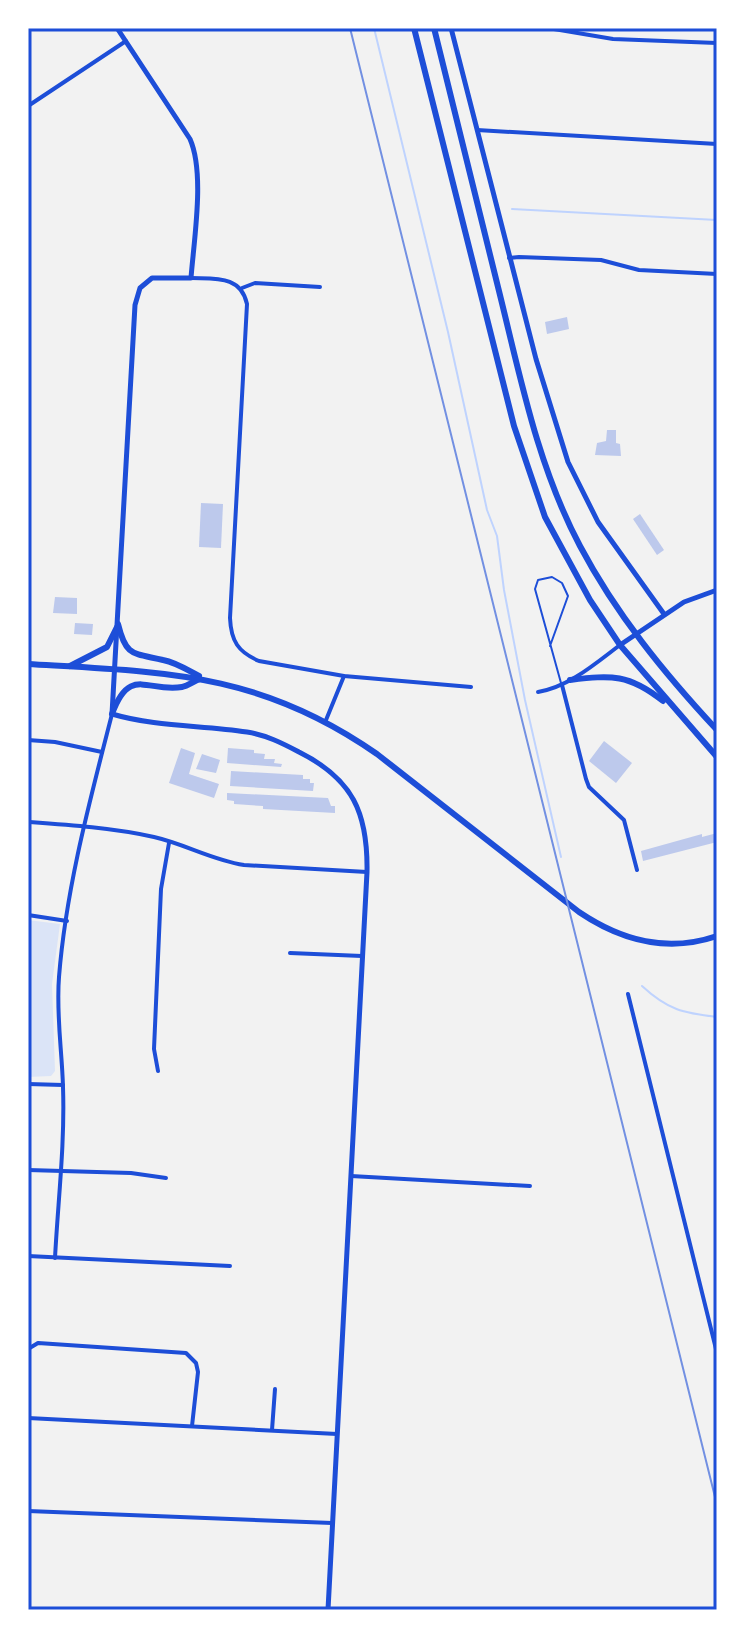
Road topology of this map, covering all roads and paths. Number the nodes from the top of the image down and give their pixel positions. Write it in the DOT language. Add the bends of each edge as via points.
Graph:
graph roads {
  1 [pos="117,28"];
  2 [pos="414,28"];
  3 [pos="434,28"];
  4 [pos="451,28"];
  5 [pos="548,28"];
  6 [pos="126,41"];
  7 [pos="717,43"];
  8 [pos="28,106"];
  9 [pos="477,130"];
  10 [pos="717,144"];
  11 [pos="509,258"];
  12 [pos="717,274"];
  13 [pos="191,278"];
  14 [pos="320,287"];
  15 [pos="242,288"];
  16 [pos="717,590"];
  17 [pos="664,614"];
  18 [pos="118,624"];
  19 [pos="635,634"];
  20 [pos="620,645"];
  21 [pos="550,646"];
  22 [pos="28,664"];
  23 [pos="70,666"];
  24 [pos="115,669"];
  25 [pos="344,676"];
  26 [pos="203,678"];
  27 [pos="570,680"];
  28 [pos="562,685"];
  29 [pos="471,687"];
  30 [pos="538,692"];
  31 [pos="675,711"];
  32 [pos="112,714"];
  33 [pos="326,720"];
  34 [pos="717,730"];
  35 [pos="28,740"];
  36 [pos="102,752"];
  37 [pos="717,757"];
  38 [pos="28,822"];
  39 [pos="84,826"];
  40 [pos="169,843"];
  41 [pos="637,870"];
  42 [pos="367,872"];
  43 [pos="28,915"];
  44 [pos="67,921"];
  45 [pos="717,936"];
  46 [pos="290,953"];
  47 [pos="362,956"];
  48 [pos="628,994"];
  49 [pos="158,1071"];
  50 [pos="28,1084"];
  51 [pos="63,1085"];
  52 [pos="28,1170"];
  53 [pos="60,1171"];
  54 [pos="351,1176"];
  55 [pos="166,1178"];
  56 [pos="530,1186"];
  57 [pos="28,1256"];
  58 [pos="55,1258"];
  59 [pos="230,1266"];
  60 [pos="29,1348"];
  61 [pos="717,1353"];
  62 [pos="275,1389"];
  63 [pos="28,1418"];
  64 [pos="192,1426"];
  65 [pos="272,1430"];
  66 [pos="337,1434"];
  67 [pos="28,1511"];
  68 [pos="332,1523"];
  69 [pos="328,1610"];
  1 -- 6 [label="street"];
  2 -- 20 [label="main road" via="529,476 559,545"];
  3 -- 19 [label="main road" via="547,472 599,582"];
  4 -- 9 [label="street"];
  5 -- 7 [label="street" via="613,39"];
  6 -- 8 [label="street"];
  6 -- 13 [label="street" via="195,149"];
  9 -- 10 [label="street"];
  9 -- 11 [label="street"];
  11 -- 12 [label="street" via="601,260 639,270"];
  11 -- 17 [label="street" via="551,412 580,489"];
  13 -- 15 [label="street" via="227,280"];
  13 -- 18 [label="street" via="158,276 145,281 135,305"];
  14 -- 15 [label="street" via="255,283"];
  15 -- 25 [label="street" via="247,304 231,636 246,655 259,661"];
  16 -- 17 [label="street" via="696,595"];
  17 -- 19 [label="street"];
  18 -- 23 [label="main road" via="107,647"];
  18 -- 24 [label="street"];
  18 -- 26 [label="main road" via="132,653 167,660"];
  19 -- 20 [label="street"];
  19 -- 34 [label="main road"];
  20 -- 27 [label="street"];
  20 -- 31 [label="main road"];
  21 -- 21 [label="lane" via="568,596 552,577 538,580 535,589"];
  21 -- 28 [label="lane"];
  22 -- 23 [label="main road"];
  23 -- 24 [label="main road"];
  24 -- 26 [label="main road"];
  24 -- 32 [label="street"];
  25 -- 29 [label="street"];
  25 -- 33 [label="street"];
  26 -- 32 [label="main road" via="181,687 129,688"];
  26 -- 33 [label="main road" via="273,697"];
  27 -- 28 [label="street"];
  27 -- 31 [label="main road" via="625,678"];
  28 -- 30 [label="street"];
  28 -- 41 [label="street" via="589,787 624,820"];
  31 -- 37 [label="main road"];
  32 -- 36 [label="street"];
  32 -- 42 [label="street" via="150,724 257,734 319,763 343,783 360,810"];
  33 -- 45 [label="main road" via="399,769 579,912 636,940 666,945"];
  35 -- 36 [label="street"];
  36 -- 39 [label="street"];
  38 -- 39 [label="street"];
  39 -- 40 [label="street"];
  39 -- 44 [label="street"];
  40 -- 42 [label="street" via="244,865"];
  40 -- 49 [label="street" via="160,905 154,1049"];
  42 -- 47 [label="street"];
  43 -- 44 [label="street"];
  44 -- 51 [label="street" via="57,1015"];
  46 -- 47 [label="street"];
  47 -- 54 [label="street"];
  48 -- 61 [label="street"];
  50 -- 51 [label="street"];
  51 -- 53 [label="street"];
  52 -- 53 [label="street"];
  53 -- 55 [label="street"];
  53 -- 58 [label="street"];
  54 -- 56 [label="street"];
  54 -- 66 [label="street"];
  57 -- 58 [label="street"];
  58 -- 59 [label="street"];
  60 -- 64 [label="street" via="38,1343 186,1353 198,1372"];
  62 -- 65 [label="street"];
  63 -- 64 [label="street"];
  64 -- 65 [label="street"];
  65 -- 66 [label="street"];
  66 -- 68 [label="street"];
  67 -- 68 [label="street"];
  68 -- 69 [label="street"];
}
